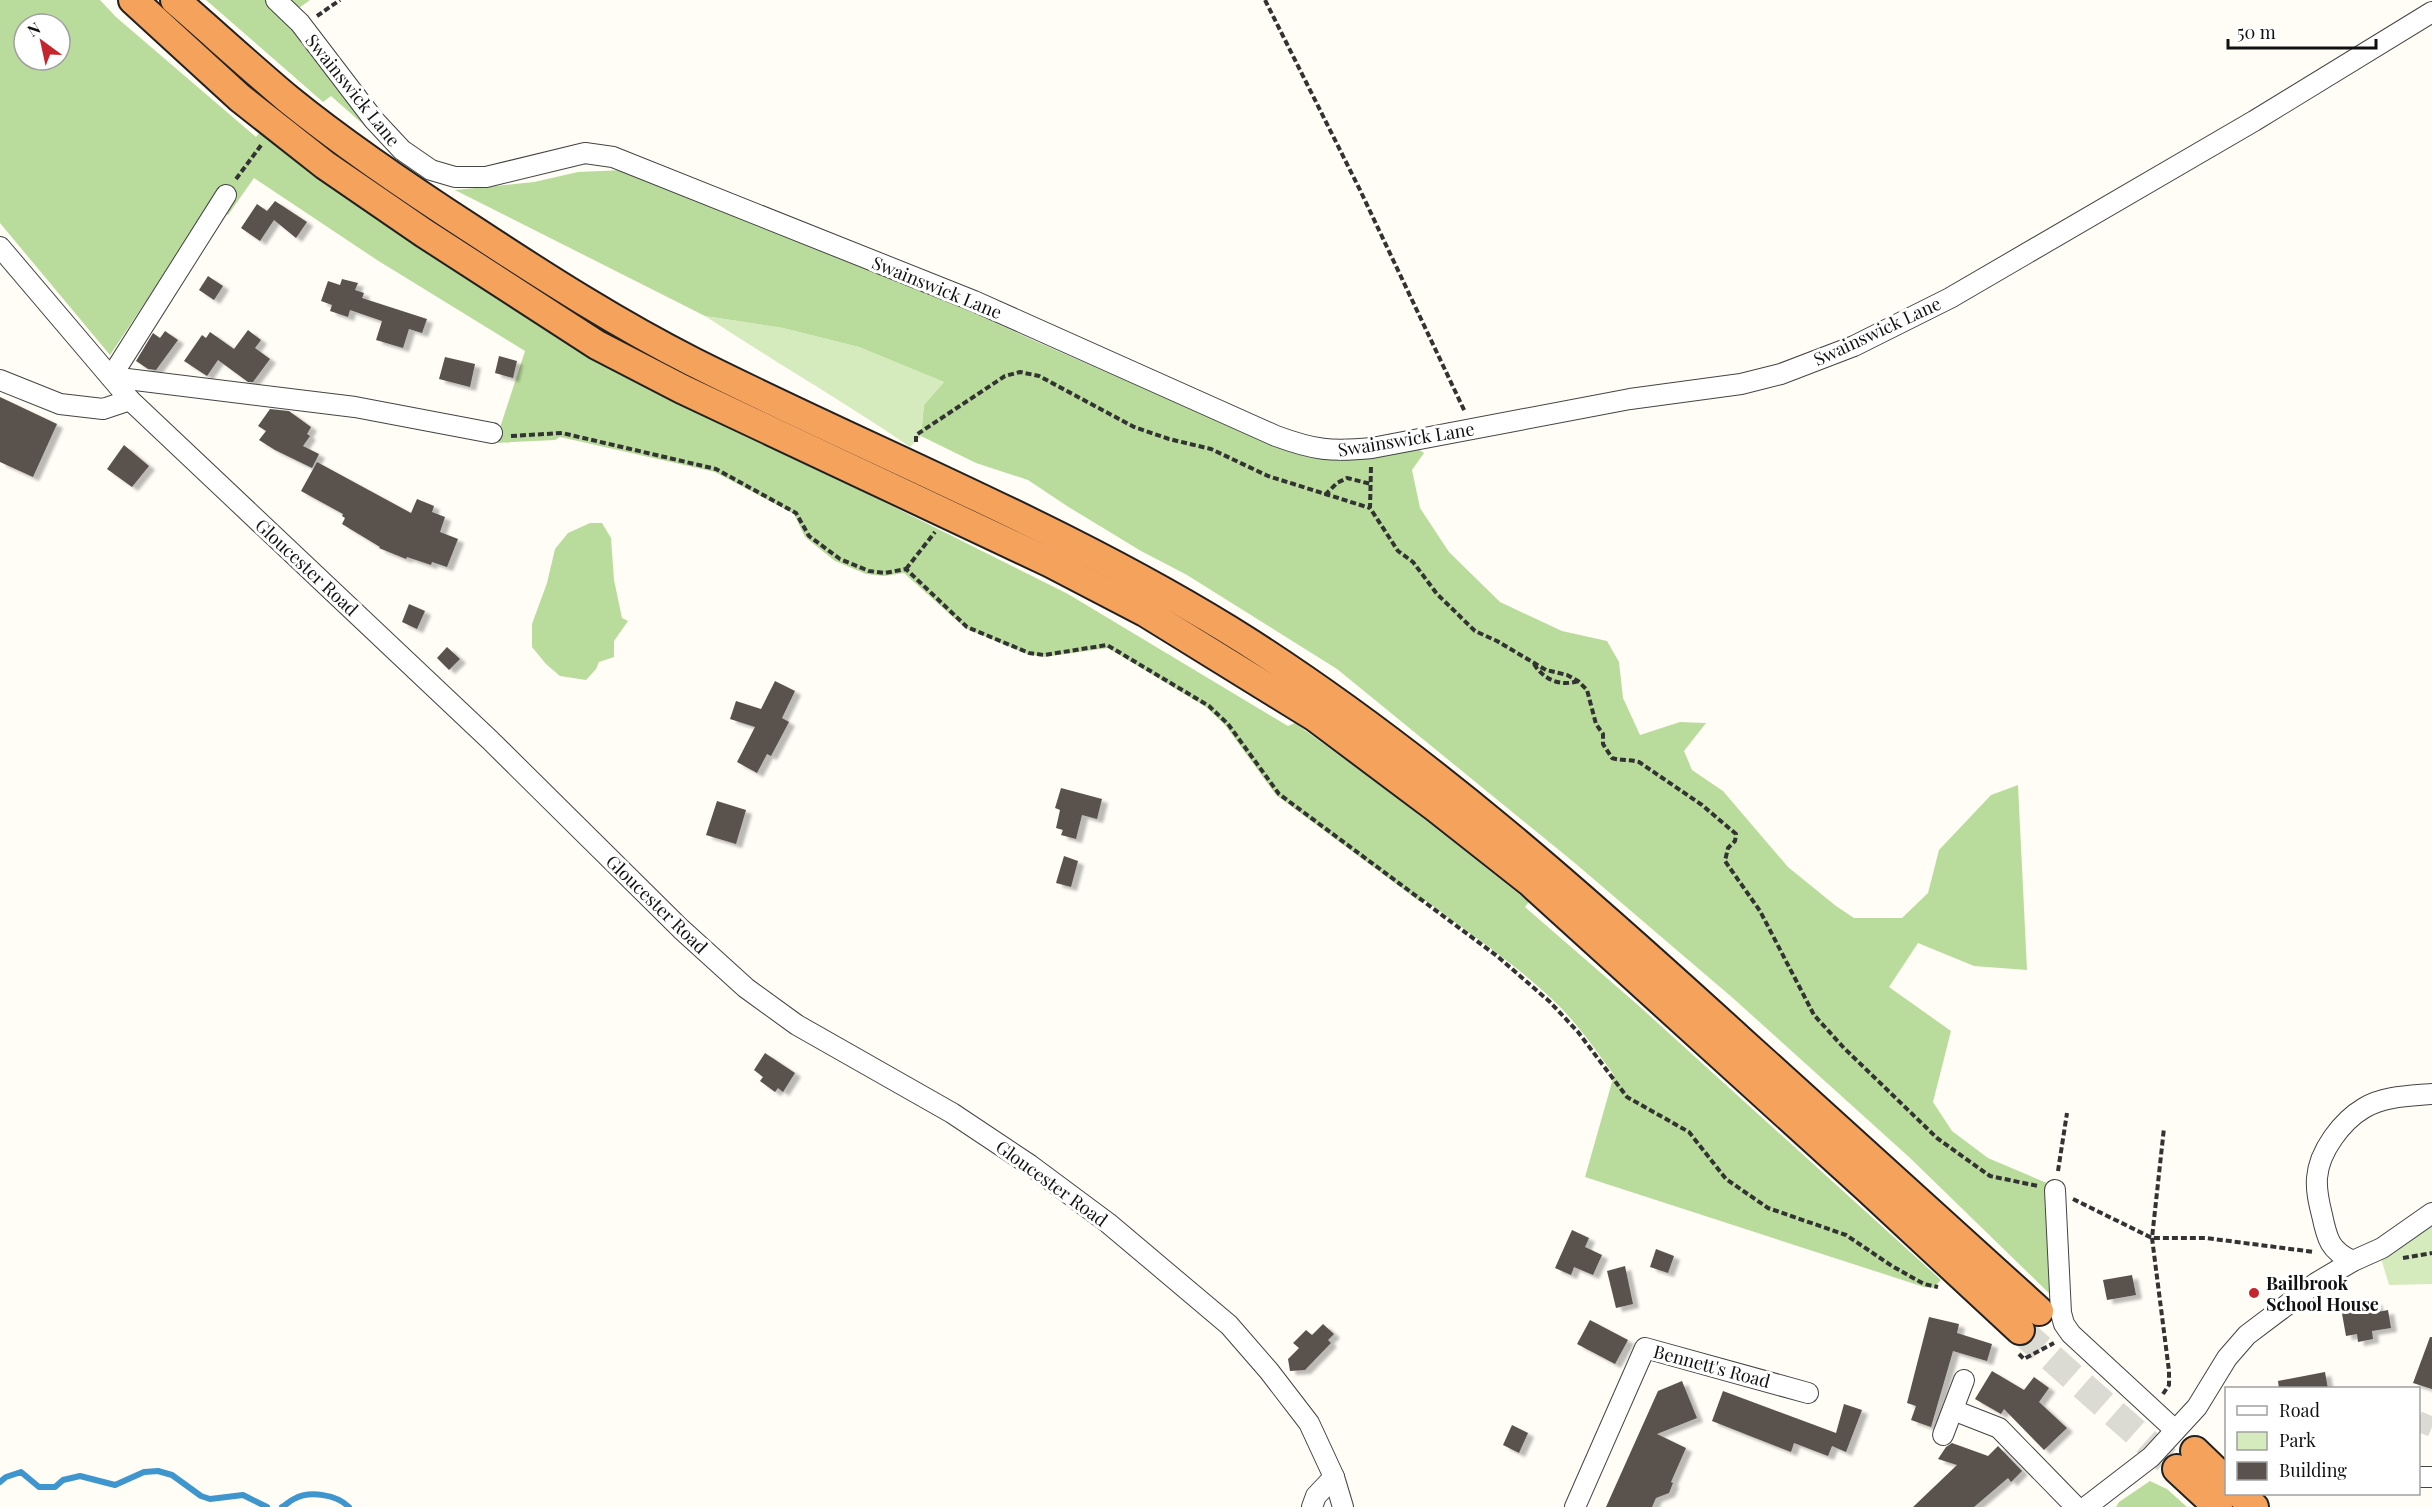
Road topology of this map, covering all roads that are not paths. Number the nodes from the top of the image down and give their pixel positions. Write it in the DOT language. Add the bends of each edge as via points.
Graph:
graph roads {
  1 [pos="133,0"];
  2 [pos="175,0"];
  3 [pos="276,0"];
  4 [pos="2432,12"];
  5 [pos="226,195"];
  6 [pos="0,247"];
  7 [pos="111,377"];
  8 [pos="0,380"];
  9 [pos="130,400"];
  10 [pos="492,433"];
  11 [pos="2432,1094"];
  12 [pos="2055,1190"];
  13 [pos="2432,1213"];
  14 [pos="2346,1258"];
  15 [pos="1964,1380"];
  16 [pos="1808,1393"];
  17 [pos="1953,1410"];
  18 [pos="2175,1430"];
  19 [pos="1943,1435"];
  20 [pos="1334,1477"];
  21 [pos="2225,1480"];
  22 [pos="1312,1507"];
  23 [pos="1343,1507"];
  24 [pos="1575,1507"];
  25 [pos="2076,1507"];
  26 [pos="2086,1507"];
  27 [pos="2218,1507"];
  1 -- 2 [label="highway" via="240,98 325,165 597,345 1052,563 1145,612 1315,717 1530,882 2025,1331 1884,1172 1591,904 1416,759 1333,698 1158,588 689,359 539,274 345,143"];
  3 -- 4 [label="street, Swainswick Lane" via="300,23 374,120 402,150 431,170 454,177 486,177 585,153 613,157 974,301 1276,436 1307,448 1335,452 1630,399 1741,384 1781,374 1854,346 1950,298"];
  5 -- 7 [label="street"];
  6 -- 7 [label="street, Gloucester Road"];
  7 -- 9 [label="street, Gloucester Road"];
  7 -- 10 [label="street" via="355,407"];
  8 -- 9 [label="street" via="60,404 103,409"];
  9 -- 20 [label="street, Gloucester Road" via="746,988 797,1025 952,1113 1030,1165 1108,1223 1229,1325 1309,1423"];
  11 -- 14 [label="street" via="2390,1099 2365,1107 2342,1125 2325,1150 2317,1177 2318,1197 2333,1249"];
  12 -- 18 [label="street" via="2064,1324"];
  13 -- 14 [label="street" via="2382,1248"];
  14 -- 18 [label="street" via="2247,1335 2227,1358 2197,1407"];
  15 -- 17 [label="street"];
  16 -- 24 [label="street, Bennett's Road" via="1645,1348"];
  17 -- 19 [label="street"];
  17 -- 25 [label="street" via="1999,1428"];
  18 -- 26 [label="street" via="2151,1457"];
  20 -- 22 [label="street" via="1316,1496"];
  20 -- 23 [label="street, Gloucester Road"];
  21 -- 27 [label="highway" via="2186,1460"];
}
